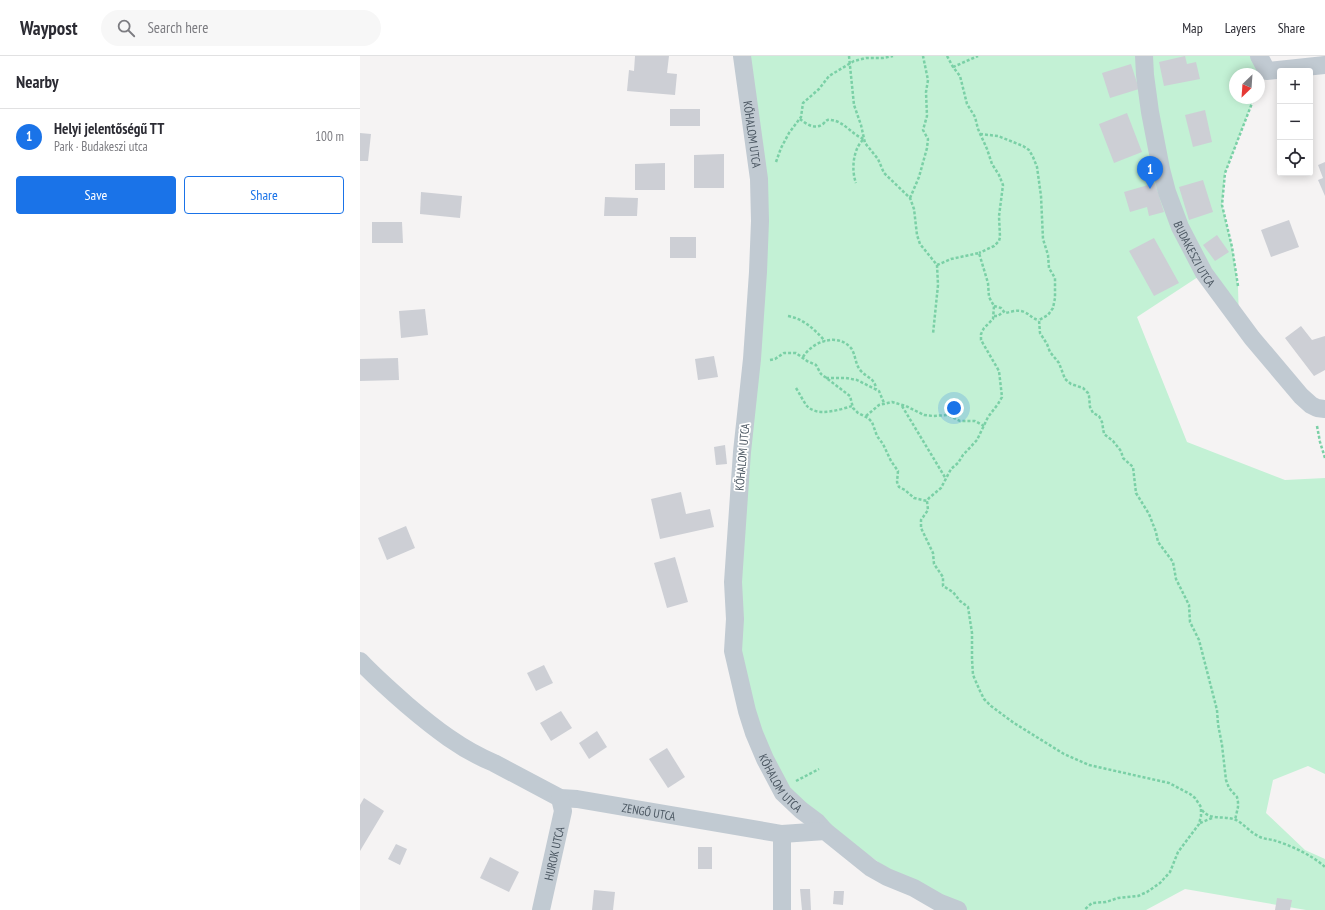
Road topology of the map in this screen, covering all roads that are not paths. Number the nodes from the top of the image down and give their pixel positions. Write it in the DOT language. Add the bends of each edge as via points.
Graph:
graph roads {
  1 [pos="742,56"];
  2 [pos="1144,56"];
  3 [pos="1263,63"];
  4 [pos="1325,65"];
  5 [pos="1321,408"];
  6 [pos="360,661"];
  7 [pos="560,798"];
  8 [pos="825,831"];
  9 [pos="782,834"];
  10 [pos="541,910"];
  11 [pos="782,910"];
  12 [pos="958,910"];
  1 -- 8 [label="street, KŐHALOM UTCA" via="759,179 760,221 752,359 742,452 733,582 733,651 754,733 765,759 783,793"];
  2 -- 5 [label="street, BUDAKESZI UTCA" via="1150,112 1161,169 1180,227 1204,273 1239,321 1301,396 1312,405"];
  3 -- 4 [label="street"];
  6 -- 7 [label="street, ZENGŐ UTCA" via="435,729 483,759"];
  7 -- 9 [label="street, ZENGŐ UTCA"];
  7 -- 10 [label="street, HUROK UTCA" via="563,811"];
  8 -- 9 [label="street, ZENGŐ UTCA"];
  8 -- 12 [label="street" via="870,868"];
  9 -- 11 [label="street"];
}
